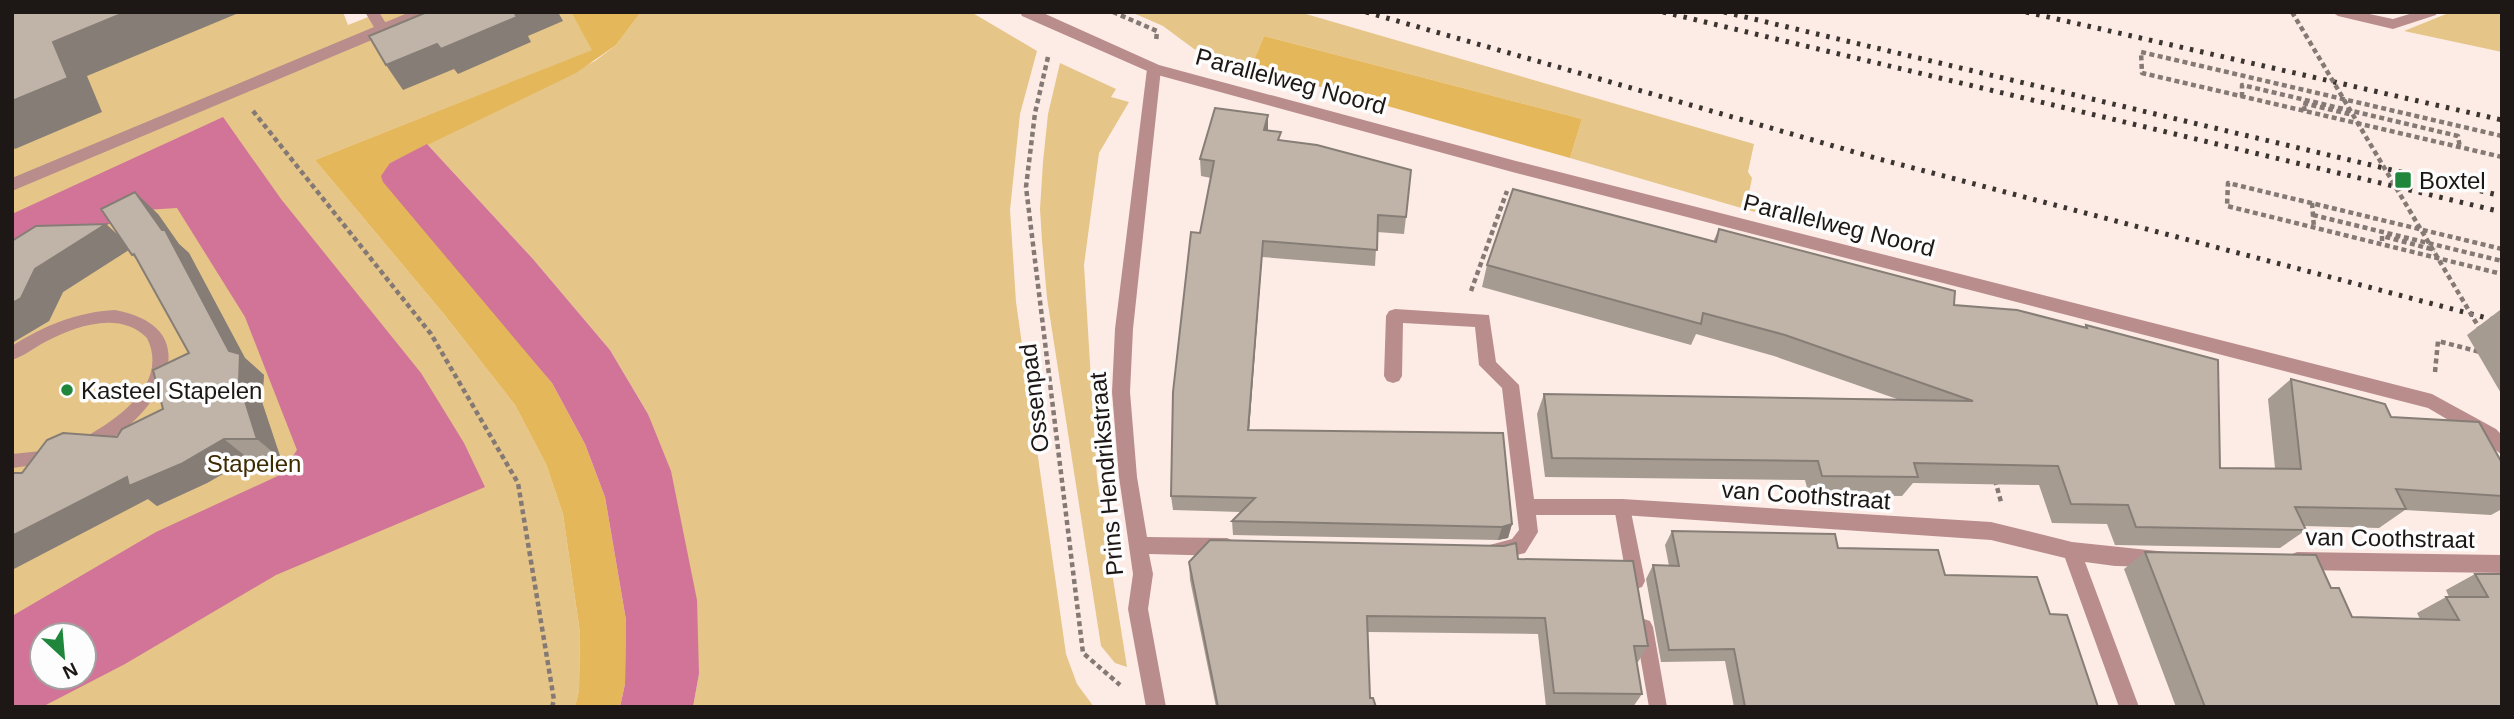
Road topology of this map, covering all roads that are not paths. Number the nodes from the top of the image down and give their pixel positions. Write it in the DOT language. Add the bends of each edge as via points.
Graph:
graph roads {
  1 [pos="372,12"];
  2 [pos="424,12"];
  3 [pos="1027,12"];
  4 [pos="2338,12"];
  5 [pos="2431,12"];
  6 [pos="383,30"];
  7 [pos="1154,69"];
  8 [pos="12,185"];
  9 [pos="12,354"];
  10 [pos="1393,376"];
  11 [pos="2502,447"];
  12 [pos="12,461"];
  13 [pos="1527,507"];
  14 [pos="1622,507"];
  15 [pos="1140,545"];
  16 [pos="1250,547"];
  17 [pos="1470,551"];
  18 [pos="2072,551"];
  19 [pos="2184,559"];
  20 [pos="2281,560"];
  21 [pos="2502,564"];
  22 [pos="1156,707"];
  23 [pos="1658,707"];
  24 [pos="2129,707"];
  1 -- 6 [label="street"];
  2 -- 6 [label="street"];
  3 -- 7 [label="street, Parallelweg Noord"];
  4 -- 5 [label="lane" via="2393,24"];
  6 -- 8 [label="street"];
  7 -- 11 [label="street, Parallelweg Noord" via="1516,167 2432,402 2490,435"];
  7 -- 15 [label="street, Prins Hendrikstraat" via="1121,392 1128,477"];
  9 -- 12 [label="lane" via="66,324 125,319 147,328 159,344 161,365 151,390 132,414 103,436 68,453"];
  10 -- 13 [label="street" via="1395,316 1483,320 1488,365 1510,385"];
  13 -- 14 [label="street, van Coothstraat"];
  13 -- 17 [label="street" via="1529,532 1518,547"];
  14 -- 18 [label="street, van Coothstraat" via="1991,531"];
  14 -- 23 [label="lane"];
  15 -- 16 [label="street"];
  15 -- 22 [label="street, Prins Hendrikstraat" via="1143,574 1138,609"];
  18 -- 19 [label="street, van Coothstraat"];
  18 -- 24 [label="street"];
  20 -- 21 [label="street, van Coothstraat"];
}
